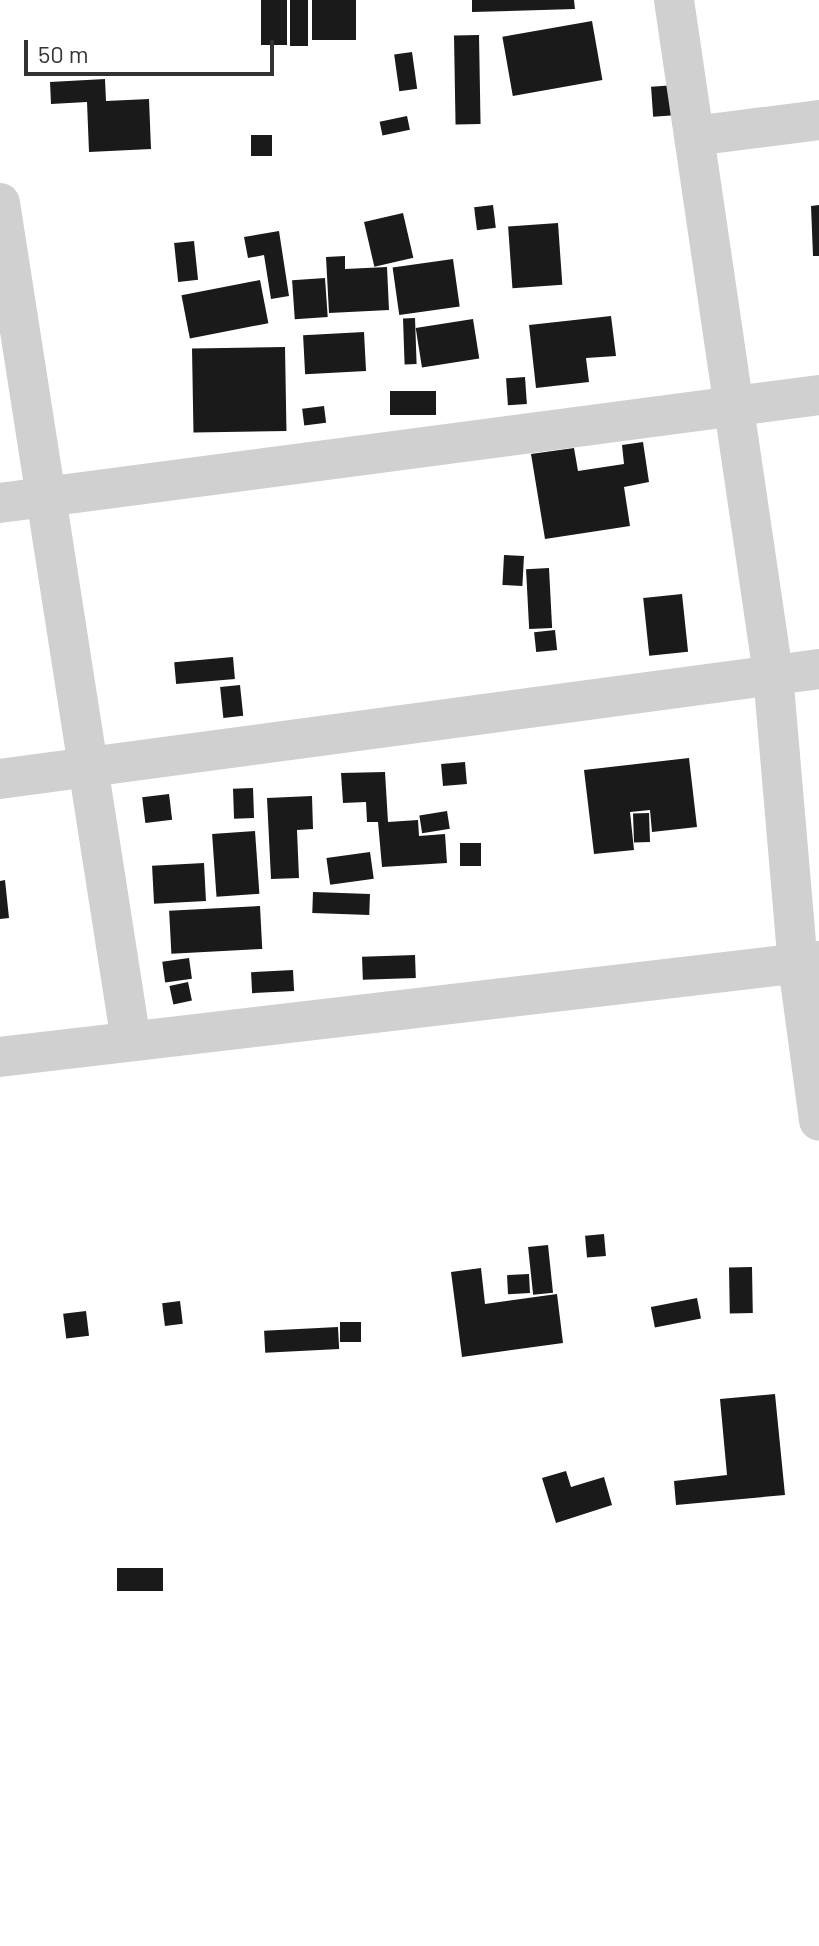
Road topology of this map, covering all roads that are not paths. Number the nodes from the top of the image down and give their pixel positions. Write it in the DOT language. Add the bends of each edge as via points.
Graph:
graph roads {
  1 [pos="674,0"];
  2 [pos="819,120"];
  3 [pos="694,136"];
  4 [pos="0,205"];
  5 [pos="819,395"];
  6 [pos="731,407"];
  7 [pos="45,497"];
  8 [pos="0,503"];
  9 [pos="819,669"];
  10 [pos="773,674"];
  11 [pos="86,769"];
  12 [pos="0,779"];
  13 [pos="809,963"];
  14 [pos="131,1041"];
  15 [pos="0,1057"];
  16 [pos="819,1121"];
  1 -- 3 [label="street"];
  2 -- 3 [label="street"];
  3 -- 6 [label="street"];
  4 -- 7 [label="street"];
  5 -- 6 [label="street"];
  6 -- 7 [label="street"];
  6 -- 10 [label="street"];
  7 -- 8 [label="street"];
  7 -- 11 [label="street"];
  9 -- 10 [label="street"];
  10 -- 11 [label="street"];
  10 -- 13 [label="street"];
  11 -- 12 [label="street"];
  11 -- 14 [label="street"];
  13 -- 14 [label="street"];
  13 -- 16 [label="street"];
  14 -- 15 [label="street"];
}
